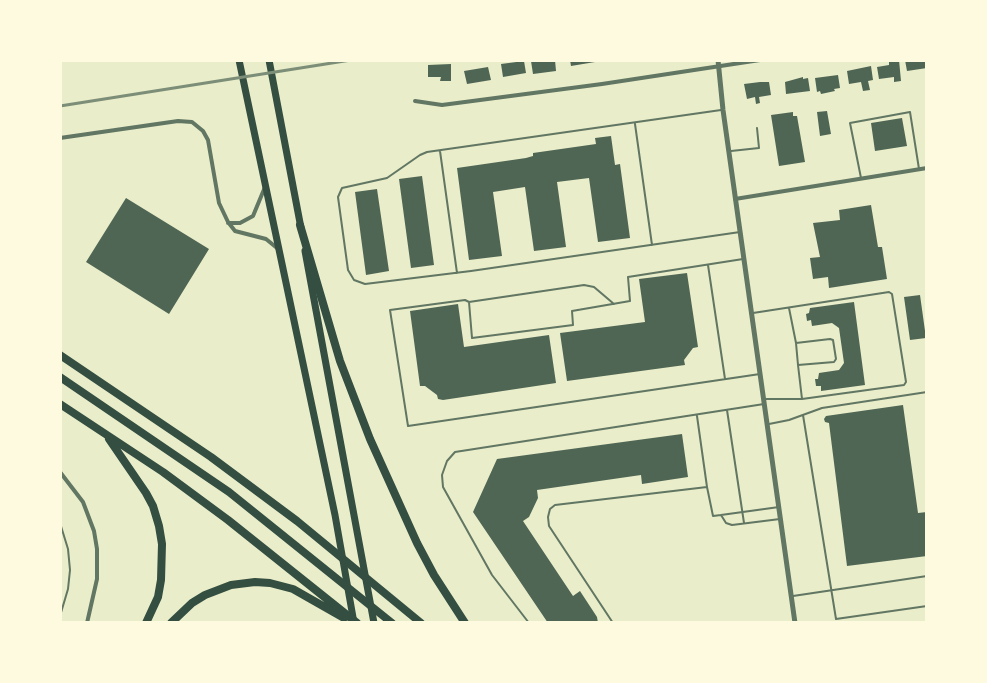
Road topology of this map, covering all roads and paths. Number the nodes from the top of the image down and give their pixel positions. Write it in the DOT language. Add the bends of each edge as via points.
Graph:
graph roads {
  1 [pos="239,60"];
  2 [pos="269,60"];
  3 [pos="760,60"];
  4 [pos="718,63"];
  5 [pos="416,101"];
  6 [pos="723,110"];
  7 [pos="635,124"];
  8 [pos="757,128"];
  9 [pos="60,138"];
  10 [pos="440,151"];
  11 [pos="728,151"];
  12 [pos="927,168"];
  13 [pos="919,169"];
  14 [pos="861,178"];
  15 [pos="264,187"];
  16 [pos="735,199"];
  17 [pos="228,222"];
  18 [pos="300,225"];
  19 [pos="740,232"];
  20 [pos="652,245"];
  21 [pos="277,248"];
  22 [pos="743,259"];
  23 [pos="708,265"];
  24 [pos="457,273"];
  25 [pos="469,302"];
  26 [pos="614,304"];
  27 [pos="789,308"];
  28 [pos="751,314"];
  29 [pos="796,343"];
  30 [pos="60,355"];
  31 [pos="798,365"];
  32 [pos="760,374"];
  33 [pos="60,376"];
  34 [pos="725,379"];
  35 [pos="927,392"];
  36 [pos="802,399"];
  37 [pos="764,402"];
  38 [pos="60,404"];
  39 [pos="727,410"];
  40 [pos="696,415"];
  41 [pos="803,415"];
  42 [pos="767,424"];
  43 [pos="106,435"];
  44 [pos="60,472"];
  45 [pos="707,487"];
  46 [pos="779,507"];
  47 [pos="741,512"];
  48 [pos="721,515"];
  49 [pos="780,519"];
  50 [pos="60,523"];
  51 [pos="744,523"];
  52 [pos="927,576"];
  53 [pos="831,590"];
  54 [pos="791,596"];
  55 [pos="927,606"];
  56 [pos="60,616"];
  57 [pos="87,623"];
  58 [pos="146,623"];
  59 [pos="171,623"];
  60 [pos="355,623"];
  61 [pos="374,623"];
  62 [pos="392,623"];
  63 [pos="422,623"];
  64 [pos="465,623"];
  65 [pos="529,623"];
  66 [pos="613,623"];
  67 [pos="795,623"];
  1 -- 15 [label="main road"];
  2 -- 18 [label="main road"];
  3 -- 4 [label="street"];
  4 -- 5 [label="street" via="442,105"];
  4 -- 6 [label="street"];
  6 -- 7 [label="lane"];
  6 -- 11 [label="street"];
  7 -- 10 [label="lane"];
  7 -- 20 [label="lane"];
  8 -- 11 [label="lane" via="759,148"];
  9 -- 17 [label="street" via="192,122 208,140 219,203"];
  10 -- 24 [label="lane"];
  10 -- 24 [label="lane" via="420,155 387,178 342,188 338,197 348,270 354,280 365,284"];
  11 -- 16 [label="street"];
  12 -- 13 [label="street"];
  13 -- 14 [label="street"];
  13 -- 14 [label="lane" via="910,112 850,123"];
  14 -- 16 [label="street"];
  15 -- 17 [label="street" via="252,217 240,223"];
  15 -- 21 [label="main road"];
  16 -- 19 [label="street"];
  17 -- 21 [label="street" via="235,231 266,239"];
  18 -- 61 [label="main road"];
  18 -- 64 [label="highway" via="340,360 370,439 417,543"];
  19 -- 20 [label="lane"];
  19 -- 22 [label="street"];
  20 -- 24 [label="lane"];
  21 -- 60 [label="main road"];
  22 -- 23 [label="lane"];
  22 -- 28 [label="street"];
  23 -- 26 [label="lane" via="628,277 630,301"];
  23 -- 34 [label="lane"];
  25 -- 26 [label="lane" via="572,286 594,287"];
  25 -- 26 [label="lane" via="472,338 573,325 572,311"];
  25 -- 34 [label="lane" via="390,310 408,426"];
  27 -- 28 [label="lane"];
  27 -- 29 [label="lane"];
  27 -- 36 [label="lane" via="889,292 906,382"];
  28 -- 32 [label="street"];
  29 -- 31 [label="lane"];
  29 -- 31 [label="lane" via="833,340 836,359"];
  30 -- 63 [label="highway" via="211,457"];
  31 -- 36 [label="lane"];
  32 -- 34 [label="lane"];
  32 -- 37 [label="street"];
  33 -- 62 [label="highway" via="229,492"];
  35 -- 41 [label="lane" via="822,408"];
  36 -- 37 [label="lane"];
  37 -- 39 [label="lane"];
  37 -- 42 [label="street"];
  38 -- 43 [label="highway"];
  39 -- 40 [label="lane"];
  39 -- 47 [label="lane"];
  40 -- 45 [label="lane"];
  40 -- 65 [label="lane" via="455,452 447,461 443,487 492,575"];
  41 -- 42 [label="lane"];
  41 -- 53 [label="lane"];
  42 -- 46 [label="street"];
  43 -- 58 [label="highway" via="146,493 159,526 161,580"];
  43 -- 60 [label="highway" via="200,500"];
  44 -- 57 [label="street" via="83,502 94,531 97,579"];
  45 -- 48 [label="lane" via="713,516"];
  45 -- 66 [label="lane" via="555,505 550,509 549,526"];
  46 -- 47 [label="lane"];
  46 -- 49 [label="street"];
  47 -- 48 [label="lane"];
  47 -- 51 [label="lane"];
  48 -- 51 [label="lane" via="726,523"];
  49 -- 51 [label="lane"];
  49 -- 54 [label="street"];
  50 -- 56 [label="lane" via="70,570"];
  52 -- 53 [label="lane"];
  53 -- 54 [label="lane"];
  53 -- 55 [label="lane" via="836,619"];
  54 -- 67 [label="street"];
  59 -- 60 [label="highway" via="192,603 216,590 255,582 293,589"];
}
